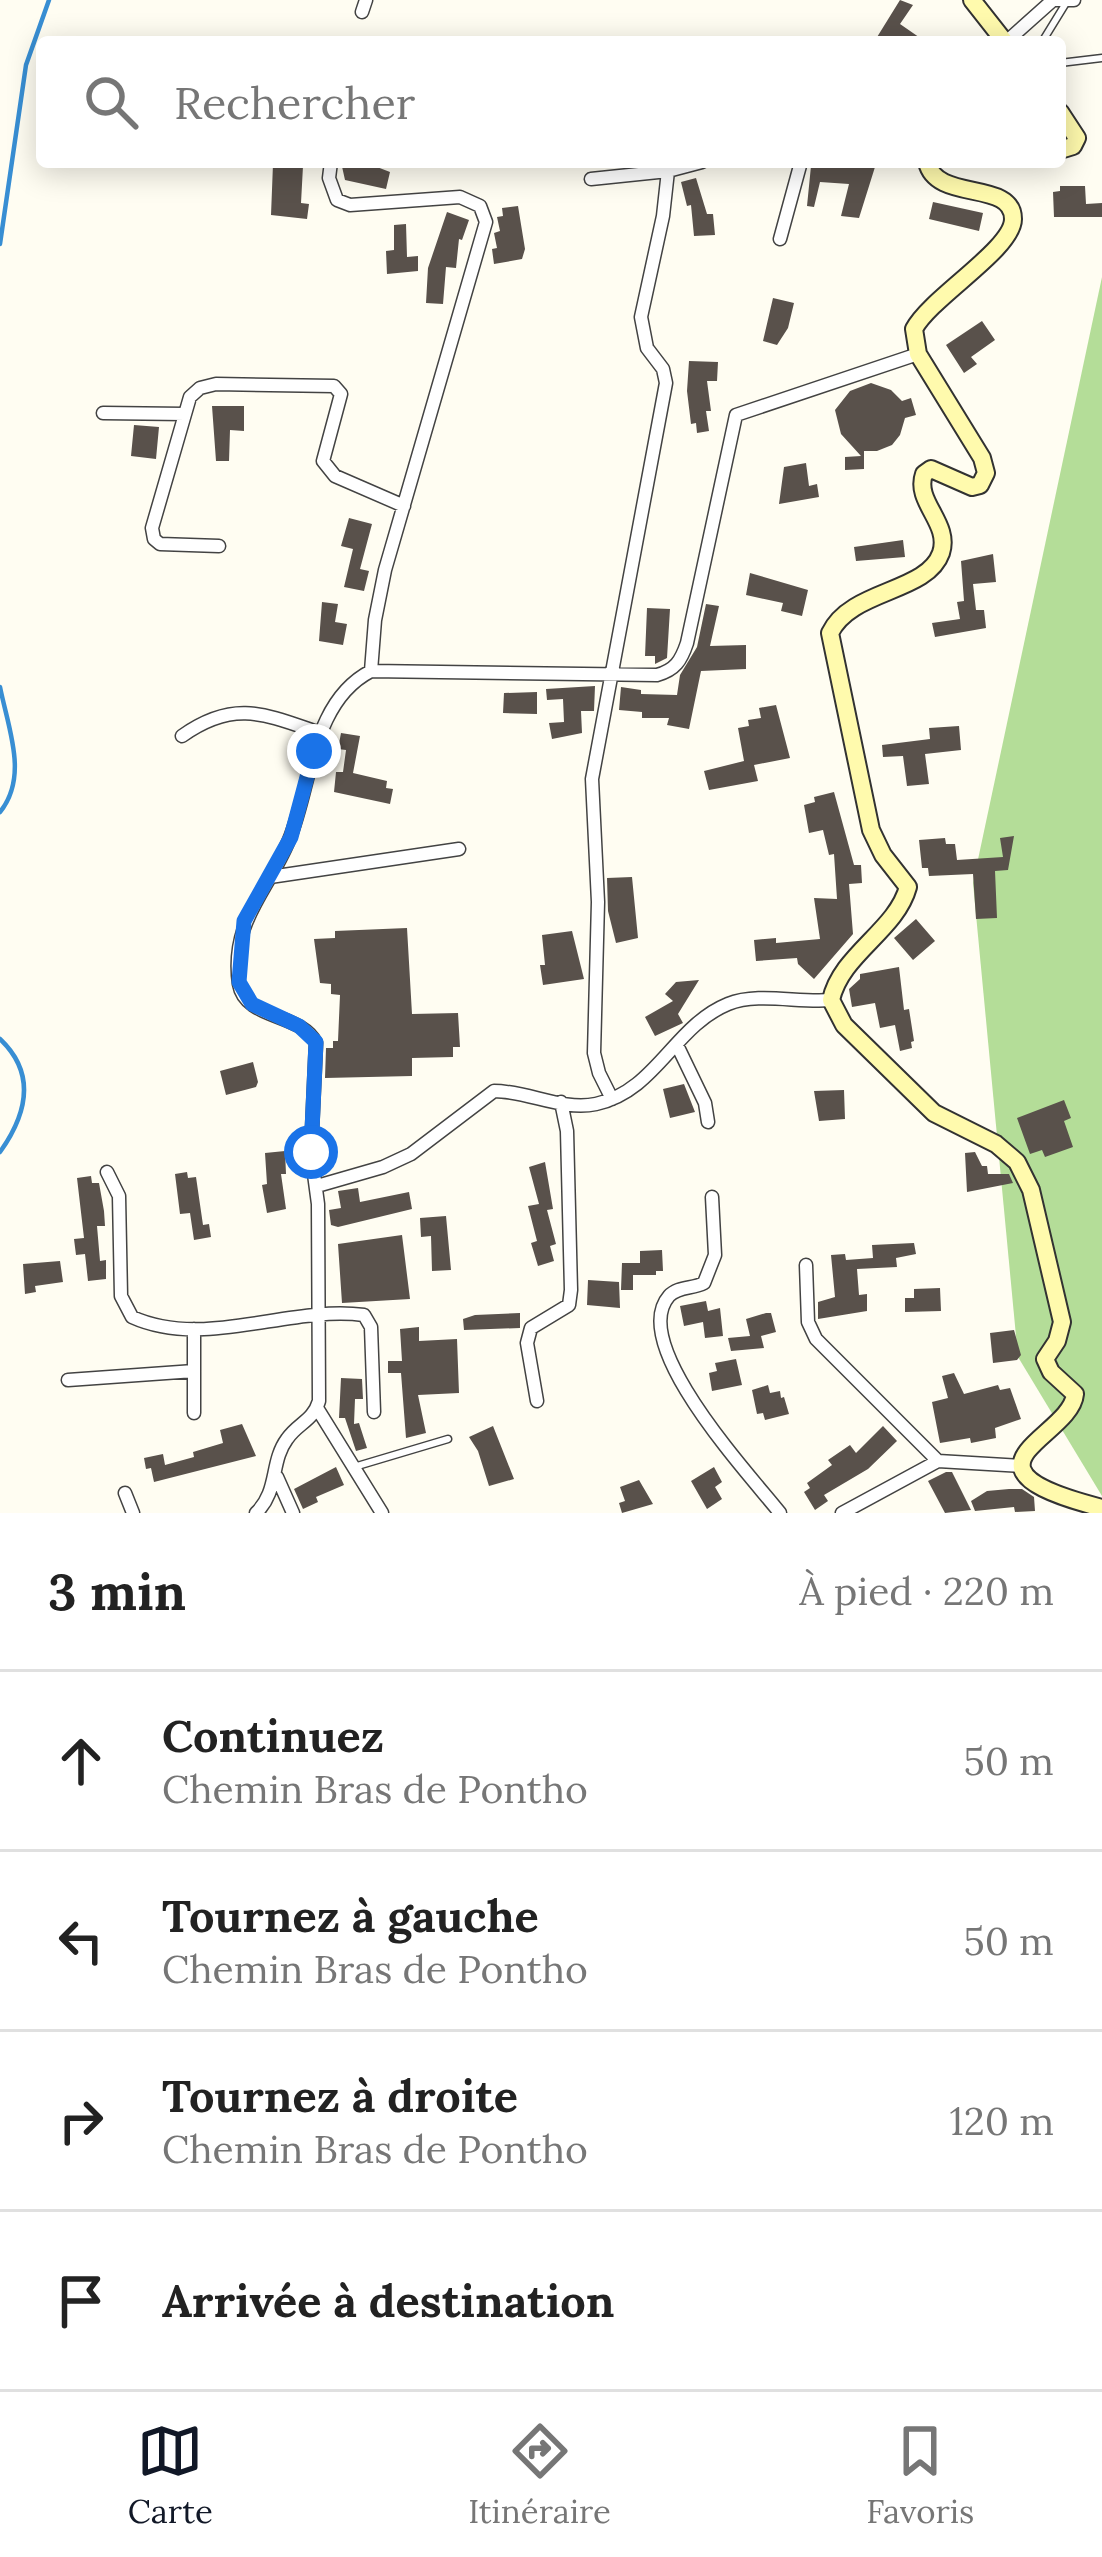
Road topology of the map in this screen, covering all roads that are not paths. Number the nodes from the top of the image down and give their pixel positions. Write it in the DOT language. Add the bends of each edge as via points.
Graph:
graph roads {
  1 [pos="972,0"];
  2 [pos="1062,1"];
  3 [pos="1000,36"];
  4 [pos="1013,36"];
  5 [pos="1045,36"];
  6 [pos="1102,58"];
  7 [pos="1066,62"];
  8 [pos="1066,121"];
  9 [pos="1066,148"];
  10 [pos="331,168"];
  11 [pos="679,168"];
  12 [pos="799,168"];
  13 [pos="929,168"];
  14 [pos="668,171"];
  15 [pos="591,179"];
  16 [pos="780,239"];
  17 [pos="918,354"];
  18 [pos="103,412"];
  19 [pos="185,414"];
  20 [pos="404,506"];
  21 [pos="219,546"];
  22 [pos="371,670"];
  23 [pos="614,672"];
  24 [pos="320,733"];
  25 [pos="182,736"];
  26 [pos="459,849"];
  27 [pos="270,877"];
  28 [pos="830,1000"];
  29 [pos="677,1045"];
  30 [pos="612,1099"];
  31 [pos="561,1102"];
  32 [pos="708,1122"];
  33 [pos="106,1172"];
  34 [pos="316,1186"];
  35 [pos="712,1197"];
  36 [pos="806,1265"];
  37 [pos="318,1316"];
  38 [pos="194,1329"];
  39 [pos="194,1371"];
  40 [pos="68,1380"];
  41 [pos="537,1401"];
  42 [pos="317,1408"];
  43 [pos="374,1412"];
  44 [pos="194,1413"];
  45 [pos="448,1439"];
  46 [pos="938,1462"];
  47 [pos="1022,1466"];
  48 [pos="352,1468"];
  49 [pos="277,1476"];
  50 [pos="125,1493"];
  51 [pos="1102,1508"];
  52 [pos="134,1513"];
  53 [pos="256,1513"];
  54 [pos="293,1513"];
  55 [pos="382,1513"];
  56 [pos="780,1513"];
  57 [pos="842,1513"];
  1 -- 3 [label="main road"];
  2 -- 4 [label="street"];
  2 -- 5 [label="lane"];
  6 -- 7 [label="lane"];
  8 -- 9 [label="main road" via="1077,138"];
  10 -- 20 [label="street" via="332,192 350,205 460,197 484,213"];
  11 -- 14 [label="street"];
  12 -- 16 [label="street"];
  13 -- 17 [label="main road" via="943,184 994,196 1013,213 1002,242 922,314 914,329"];
  14 -- 15 [label="street"];
  14 -- 23 [label="street" via="641,317 666,383"];
  17 -- 23 [label="street" via="736,415 683,654 668,672"];
  17 -- 28 [label="main road" via="986,473 972,487 940,471 923,474 921,490 944,538 939,560 846,611 830,633 874,839 908,887"];
  18 -- 19 [label="street"];
  19 -- 20 [label="street" via="200,388 216,384 334,386 340,405 325,467"];
  19 -- 21 [label="street" via="154,539"];
  20 -- 22 [label="street"];
  22 -- 23 [label="street"];
  22 -- 24 [label="street"];
  23 -- 30 [label="street" via="592,796 594,1053"];
  24 -- 25 [label="street" via="248,711 205,720"];
  24 -- 27 [label="street" via="291,837"];
  26 -- 27 [label="street"];
  27 -- 34 [label="street" via="244,921 239,982 252,1004 316,1042"];
  28 -- 29 [label="street" via="734,1002"];
  28 -- 47 [label="main road" via="844,1025 934,1113 996,1144 1024,1173 1062,1322 1046,1366 1076,1394 1031,1443"];
  29 -- 30 [label="street"];
  29 -- 32 [label="street"];
  30 -- 31 [label="street"];
  31 -- 34 [label="street" via="494,1091 411,1154"];
  31 -- 41 [label="street" via="571,1291 568,1305 531,1328"];
  33 -- 38 [label="street" via="120,1205 123,1307 144,1322"];
  34 -- 37 [label="street"];
  35 -- 56 [label="street" via="712,1267 704,1283 665,1302 667,1354 697,1407"];
  36 -- 46 [label="street" via="810,1330"];
  37 -- 38 [label="street"];
  37 -- 42 [label="street"];
  37 -- 43 [label="street" via="368,1318"];
  38 -- 39 [label="street"];
  39 -- 40 [label="street"];
  39 -- 44 [label="street"];
  42 -- 48 [label="street"];
  42 -- 49 [label="street" via="284,1442"];
  45 -- 48 [label="lane"];
  46 -- 47 [label="street"];
  46 -- 57 [label="street"];
  47 -- 51 [label="main road" via="1056,1494"];
  48 -- 55 [label="street"];
  49 -- 53 [label="street"];
  49 -- 54 [label="street"];
  50 -- 52 [label="street"];
}
